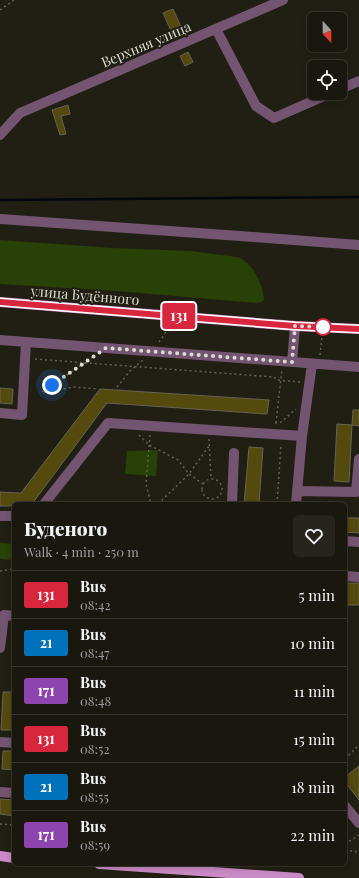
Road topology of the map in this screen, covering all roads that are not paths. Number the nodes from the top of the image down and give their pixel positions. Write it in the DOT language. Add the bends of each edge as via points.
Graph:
graph roads {
  1 [pos="283,0"];
  2 [pos="216,30"];
  3 [pos="359,81"];
  4 [pos="347,86"];
  5 [pos="315,100"];
  6 [pos="0,135"];
  7 [pos="0,219"];
  8 [pos="359,245"];
  9 [pos="0,302"];
  10 [pos="295,326"];
  11 [pos="359,329"];
  12 [pos="0,340"];
  13 [pos="26,342"];
  14 [pos="288,362"];
  15 [pos="312,364"];
  16 [pos="359,367"];
  17 [pos="0,413"];
  18 [pos="302,436"];
  19 [pos="234,453"];
  20 [pos="359,458"];
  21 [pos="297,491"];
  22 [pos="46,502"];
  23 [pos="232,502"];
  24 [pos="296,502"];
  25 [pos="0,516"];
  26 [pos="12,516"];
  27 [pos="347,541"];
  28 [pos="359,542"];
  29 [pos="347,576"];
  30 [pos="359,577"];
  31 [pos="12,616"];
  32 [pos="0,648"];
  33 [pos="0,742"];
  34 [pos="12,743"];
  35 [pos="0,792"];
  36 [pos="12,793"];
  37 [pos="347,808"];
  38 [pos="359,823"];
  39 [pos="0,856"];
  40 [pos="12,858"];
  41 [pos="142,866"];
  42 [pos="300,878"];
  1 -- 2 [label="street, Верхняя улица"];
  2 -- 5 [label="street" via="256,106 274,118"];
  2 -- 6 [label="street, Верхняя улица" via="20,113"];
  3 -- 4 [label="street"];
  7 -- 8 [label="street"];
  9 -- 10 [label="main road, улица Будённого"];
  10 -- 11 [label="main road, улица Будённого"];
  10 -- 14 [label="street"];
  12 -- 13 [label="street"];
  13 -- 14 [label="street"];
  13 -- 17 [label="street" via="22,415"];
  14 -- 15 [label="street"];
  15 -- 16 [label="street"];
  15 -- 18 [label="street"];
  18 -- 21 [label="street"];
  18 -- 22 [label="street" via="108,423"];
  19 -- 23 [label="street"];
  20 -- 21 [label="street" via="356,492"];
  21 -- 24 [label="street"];
  25 -- 26 [label="street"];
  27 -- 28 [label="street"];
  29 -- 30 [label="street"];
  31 -- 32 [label="street" via="4,615"];
  33 -- 34 [label="street"];
  35 -- 36 [label="street"];
  37 -- 38 [label="street"];
  39 -- 40 [label="main road"];
  41 -- 42 [label="main road"];
}
